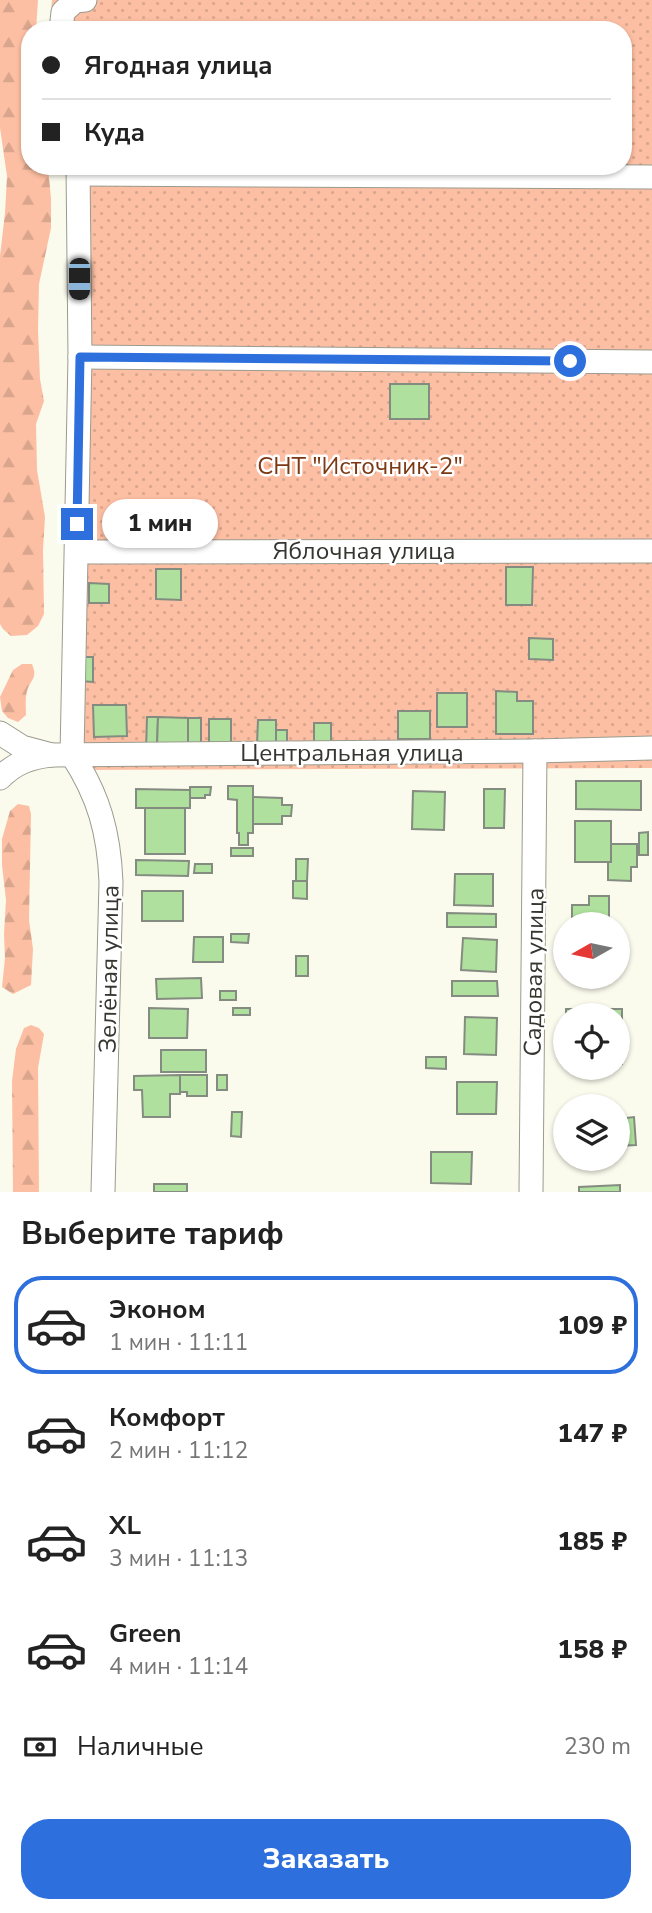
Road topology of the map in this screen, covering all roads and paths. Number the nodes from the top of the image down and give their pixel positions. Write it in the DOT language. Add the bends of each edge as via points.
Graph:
graph roads {
  1 [pos="85,0"];
  2 [pos="62,21"];
  3 [pos="78,175"];
  4 [pos="488,175"];
  5 [pos="652,177"];
  6 [pos="80,357"];
  7 [pos="652,362"];
  8 [pos="652,551"];
  9 [pos="77,552"];
  10 [pos="0,733"];
  11 [pos="652,748"];
  12 [pos="535,751"];
  13 [pos="62,755"];
  14 [pos="0,778"];
  15 [pos="103,1192"];
  16 [pos="531,1192"];
  1 -- 2 [label="street" via="75,1"];
  3 -- 6 [label="street"];
  4 -- 5 [label="street"];
  6 -- 7 [label="street"];
  6 -- 9 [label="street"];
  8 -- 9 [label="street, Яблочная улица"];
  9 -- 13 [label="street"];
  10 -- 13 [label="street" via="22,747"];
  11 -- 12 [label="street, Центральная улица"];
  12 -- 13 [label="street, Центральная улица"];
  12 -- 16 [label="street, Садовая улица"];
  13 -- 14 [label="street" via="27,760"];
  13 -- 15 [label="street, Зелёная улица" via="94,792 110,860"];
}
